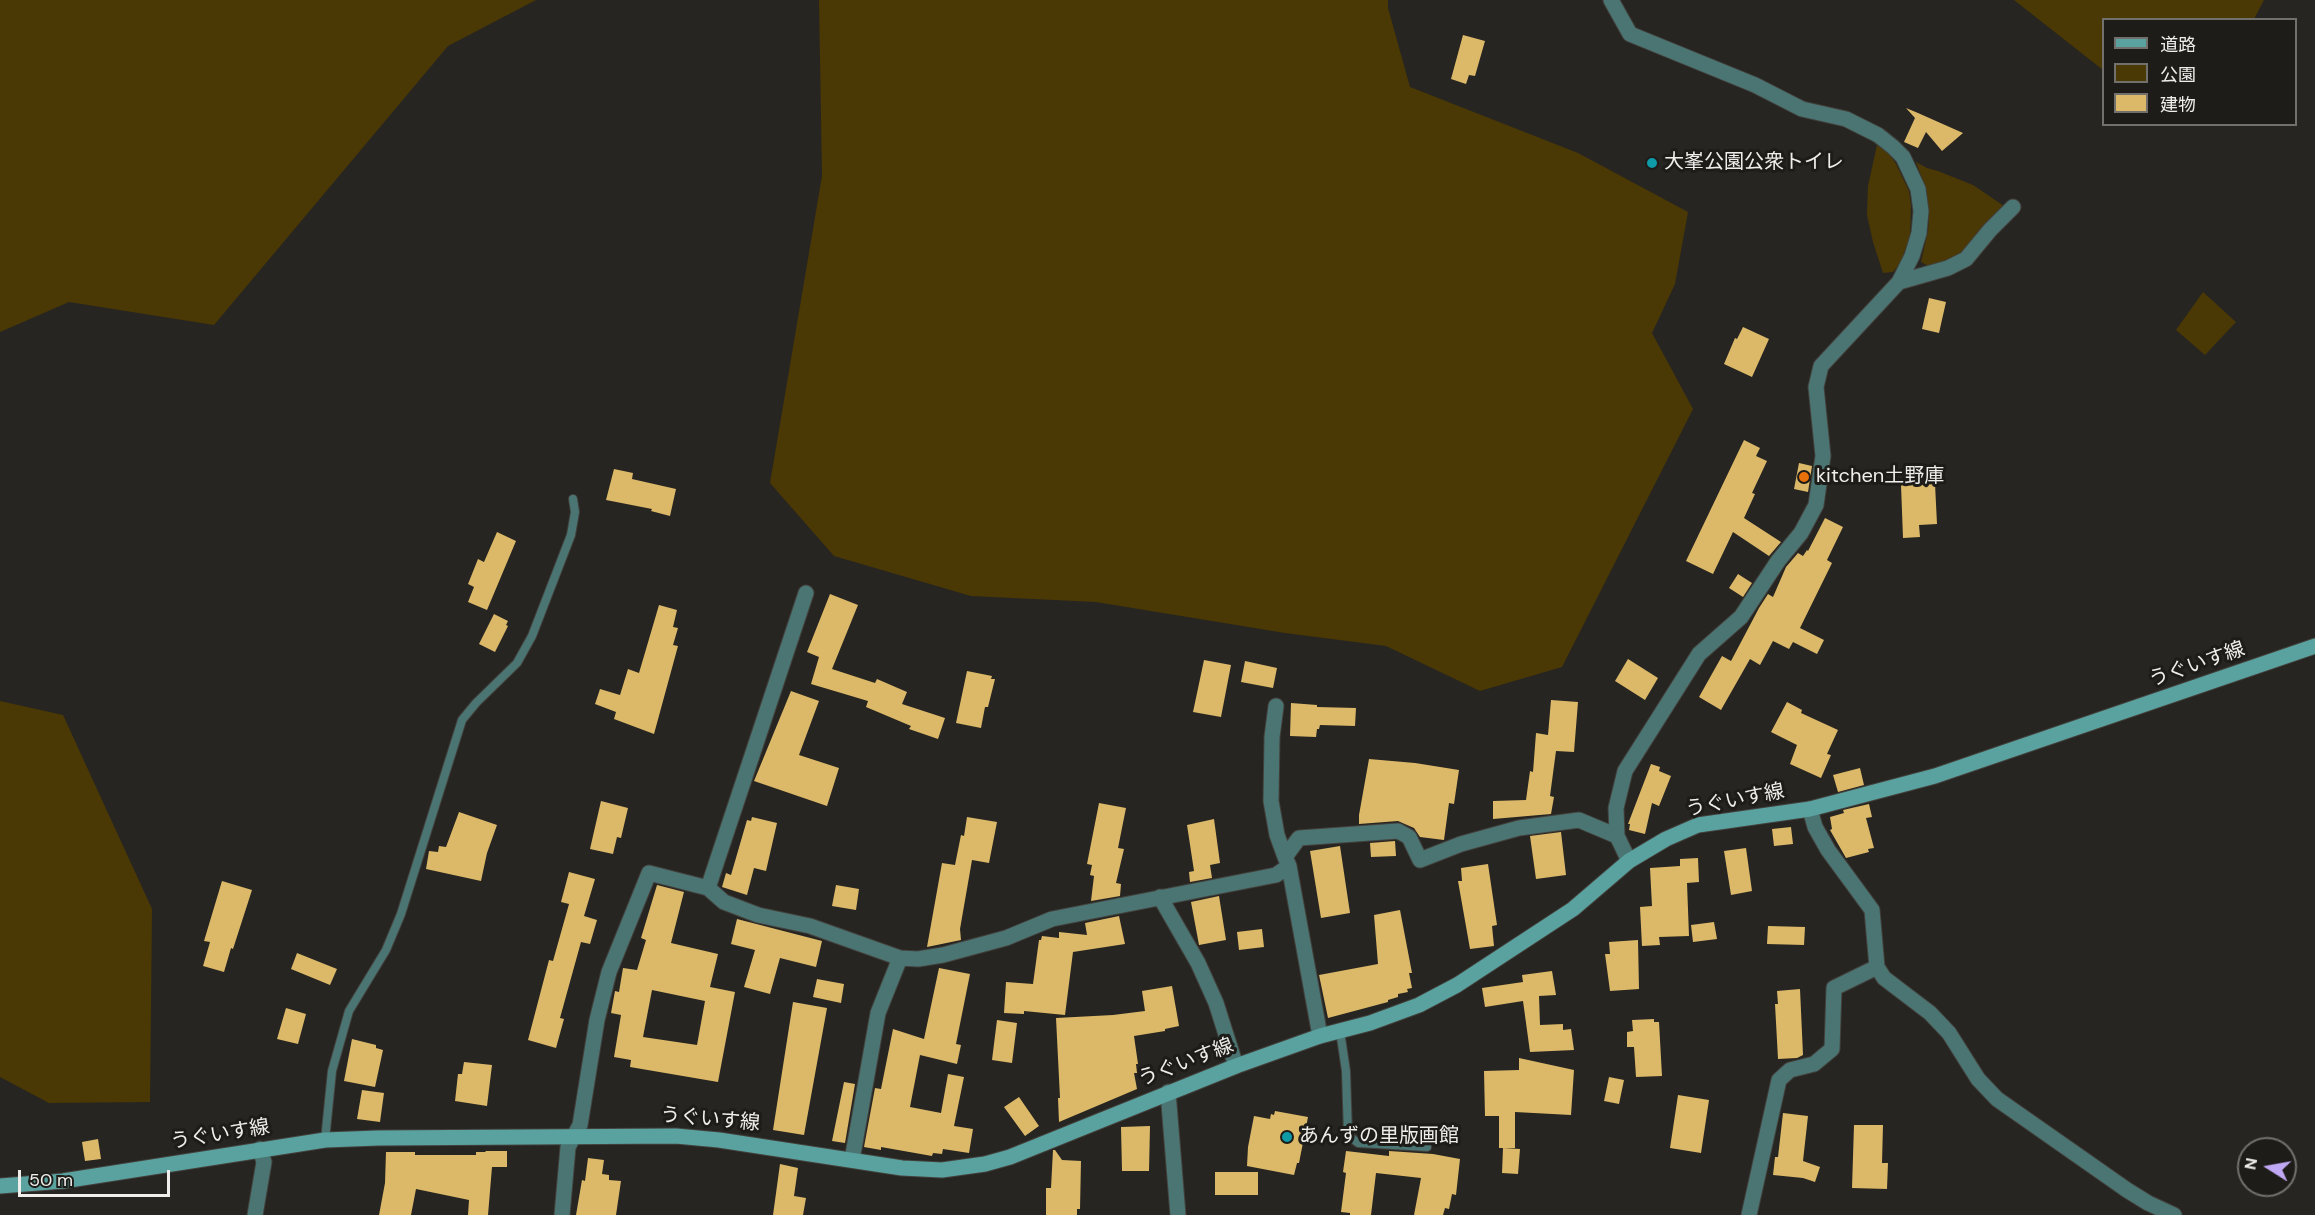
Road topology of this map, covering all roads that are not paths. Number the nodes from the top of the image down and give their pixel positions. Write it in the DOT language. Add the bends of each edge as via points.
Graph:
graph roads {
  1 [pos="1611,0"];
  2 [pos="2013,207"];
  3 [pos="1899,282"];
  4 [pos="573,499"];
  5 [pos="806,593"];
  6 [pos="2315,646"];
  7 [pos="1276,706"];
  8 [pos="1810,809"];
  9 [pos="1617,836"];
  10 [pos="1629,861"];
  11 [pos="1287,862"];
  12 [pos="708,888"];
  13 [pos="1160,897"];
  14 [pos="900,958"];
  15 [pos="1876,967"];
  16 [pos="1340,1031"];
  17 [pos="1320,1036"];
  18 [pos="1236,1066"];
  19 [pos="1168,1092"];
  20 [pos="574,1136"];
  21 [pos="325,1140"];
  22 [pos="1427,1147"];
  23 [pos="260,1149"];
  24 [pos="852,1160"];
  25 [pos="0,1186"];
  26 [pos="255,1215"];
  27 [pos="561,1215"];
  28 [pos="1178,1215"];
  29 [pos="1749,1215"];
  30 [pos="2174,1215"];
  1 -- 3 [label="street" via="1630,34 1755,85 1802,109 1846,118 1878,135 1903,157 1918,189 1921,210 1912,256"];
  2 -- 3 [label="street" via="1966,259"];
  3 -- 9 [label="street" via="1821,366 1816,387 1823,456 1816,505 1741,617 1699,654 1625,771 1616,808"];
  4 -- 21 [label="lane" via="571,535 532,636 517,663 462,720 397,923 386,950 349,1011 332,1071"];
  5 -- 12 [label="street"];
  6 -- 8 [label="street, うぐいす線" via="1935,776"];
  7 -- 11 [label="street" via="1271,801"];
  8 -- 10 [label="street, うぐいす線" via="1698,825 1666,838"];
  8 -- 15 [label="street" via="1828,850 1872,910"];
  9 -- 10 [label="street"];
  9 -- 11 [label="street" via="1579,820 1519,828 1420,860 1409,837 1398,831 1299,838"];
  10 -- 16 [label="street, うぐいす線" via="1573,909 1457,985 1419,1005"];
  11 -- 13 [label="street" via="1276,875"];
  11 -- 17 [label="street"];
  12 -- 14 [label="street" via="724,902 758,915 810,926"];
  12 -- 20 [label="street" via="649,873 609,972 580,1125"];
  13 -- 14 [label="street" via="1052,919 1006,938 943,955"];
  13 -- 18 [label="street" via="1216,1003"];
  14 -- 24 [label="street" via="878,1013"];
  15 -- 29 [label="street" via="1834,988 1832,1049 1814,1064 1790,1070 1779,1080"];
  15 -- 30 [label="street" via="1949,1033 1971,1069 1998,1098 2127,1190"];
  16 -- 17 [label="street, うぐいす線"];
  16 -- 22 [label="lane" via="1348,1135 1358,1143"];
  17 -- 18 [label="street, うぐいす線"];
  18 -- 19 [label="street, うぐいす線"];
  19 -- 24 [label="street, うぐいす線" via="985,1164 942,1170"];
  19 -- 28 [label="street"];
  20 -- 21 [label="street, うぐいす線"];
  20 -- 24 [label="street, うぐいす線" via="719,1140"];
  20 -- 27 [label="street" via="568,1147"];
  21 -- 23 [label="street, うぐいす線"];
  23 -- 25 [label="street, うぐいす線"];
  23 -- 26 [label="street" via="264,1162"];
}
